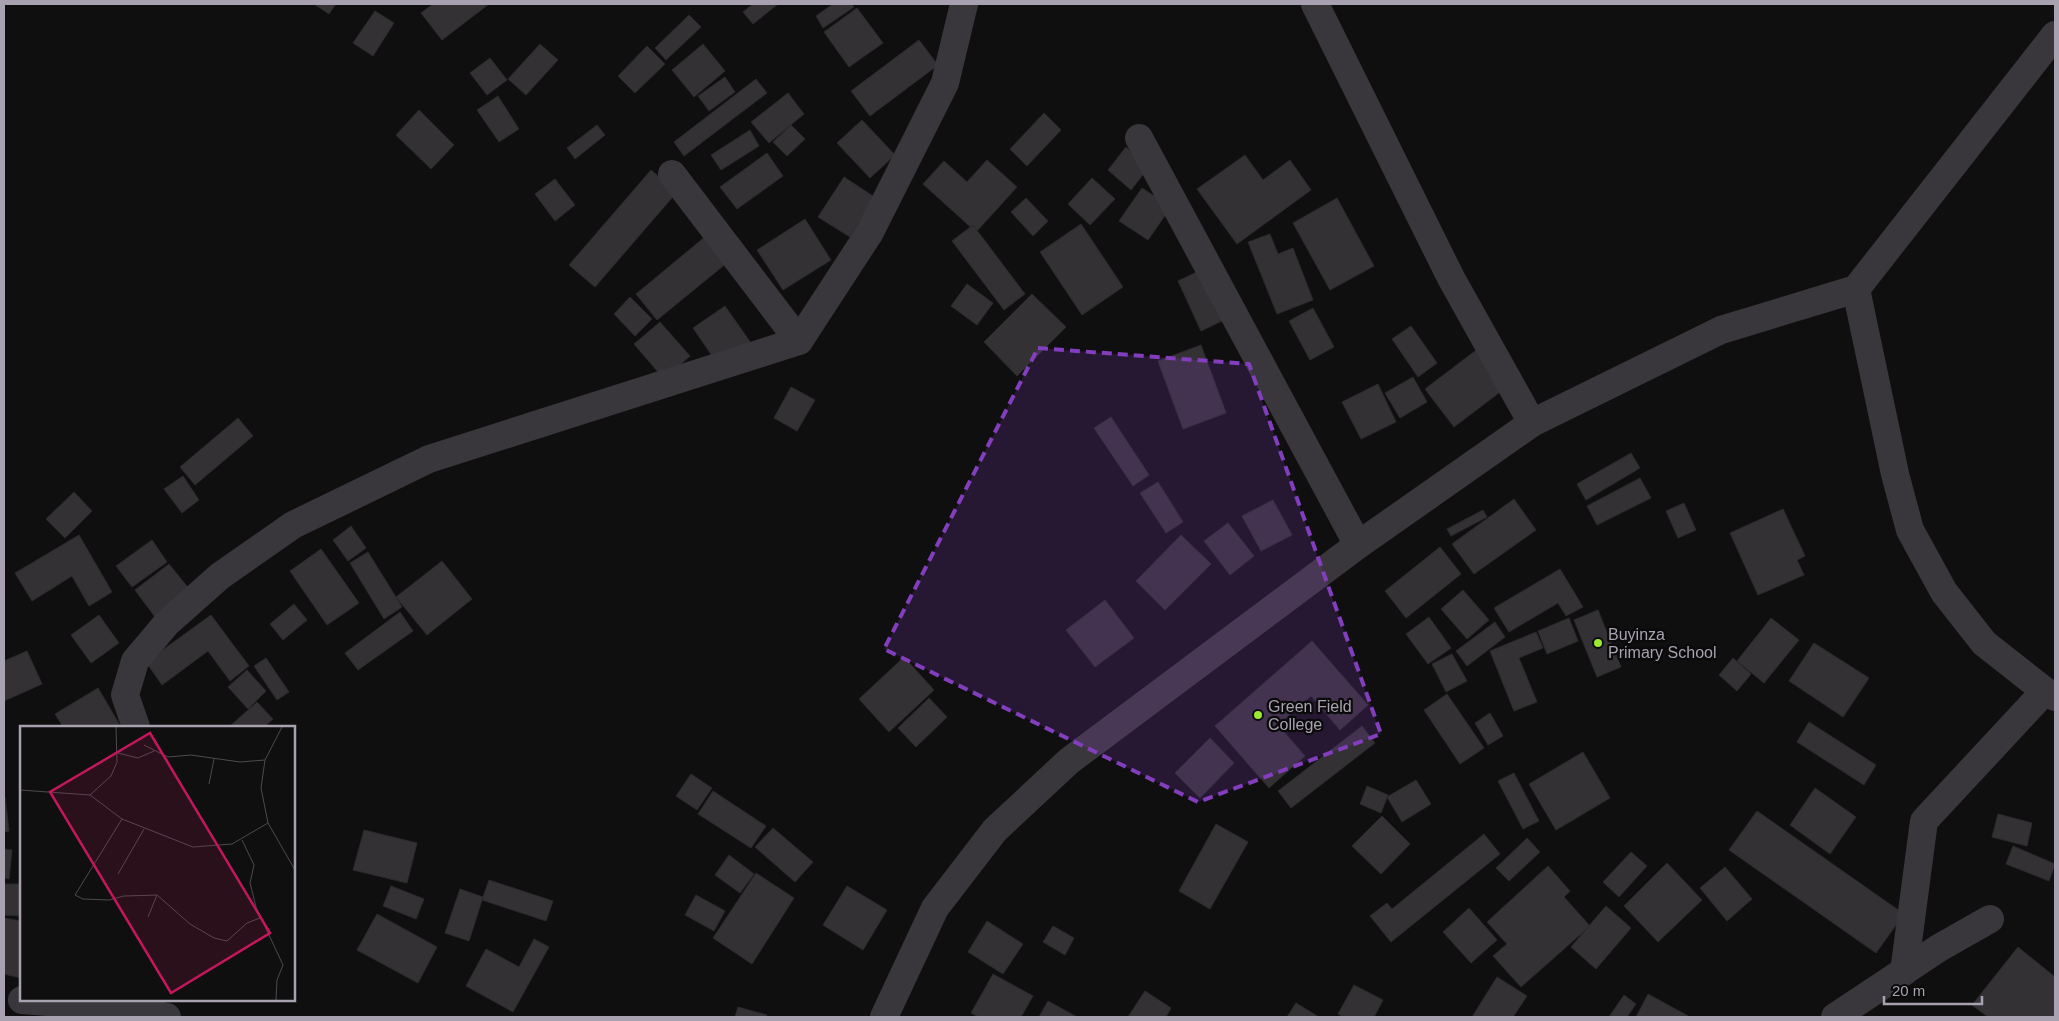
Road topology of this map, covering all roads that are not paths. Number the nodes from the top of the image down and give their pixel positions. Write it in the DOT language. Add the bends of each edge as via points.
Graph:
graph roads {
  1 [pos="964,4"];
  2 [pos="1315,4"];
  3 [pos="2055,35"];
  4 [pos="1139,138"];
  5 [pos="672,174"];
  6 [pos="1856,289"];
  7 [pos="799,341"];
  8 [pos="1532,424"];
  9 [pos="1358,545"];
  10 [pos="2050,694"];
  11 [pos="136,726"];
  12 [pos="1990,919"];
  13 [pos="1904,972"];
  14 [pos="4,998"];
  15 [pos="20,1000"];
  16 [pos="35,1001"];
  17 [pos="163,1011"];
  18 [pos="884,1017"];
  19 [pos="1835,1017"];
  1 -- 7 [label="street" via="944,83 870,232"];
  2 -- 8 [label="street" via="1451,278"];
  3 -- 6 [label="street"];
  4 -- 9 [label="street"];
  5 -- 7 [label="street"];
  6 -- 8 [label="street" via="1720,330"];
  6 -- 10 [label="street" via="1910,530 1944,592 1984,643"];
  7 -- 11 [label="street" via="429,459 293,526 220,576 167,623 135,662 125,695"];
  8 -- 9 [label="street"];
  9 -- 18 [label="street" via="1069,761 995,830 935,908"];
  10 -- 13 [label="street" via="1924,820"];
  12 -- 13 [label="street"];
  13 -- 19 [label="street"];
  14 -- 15 [label="street"];
  16 -- 17 [label="street"];
}
